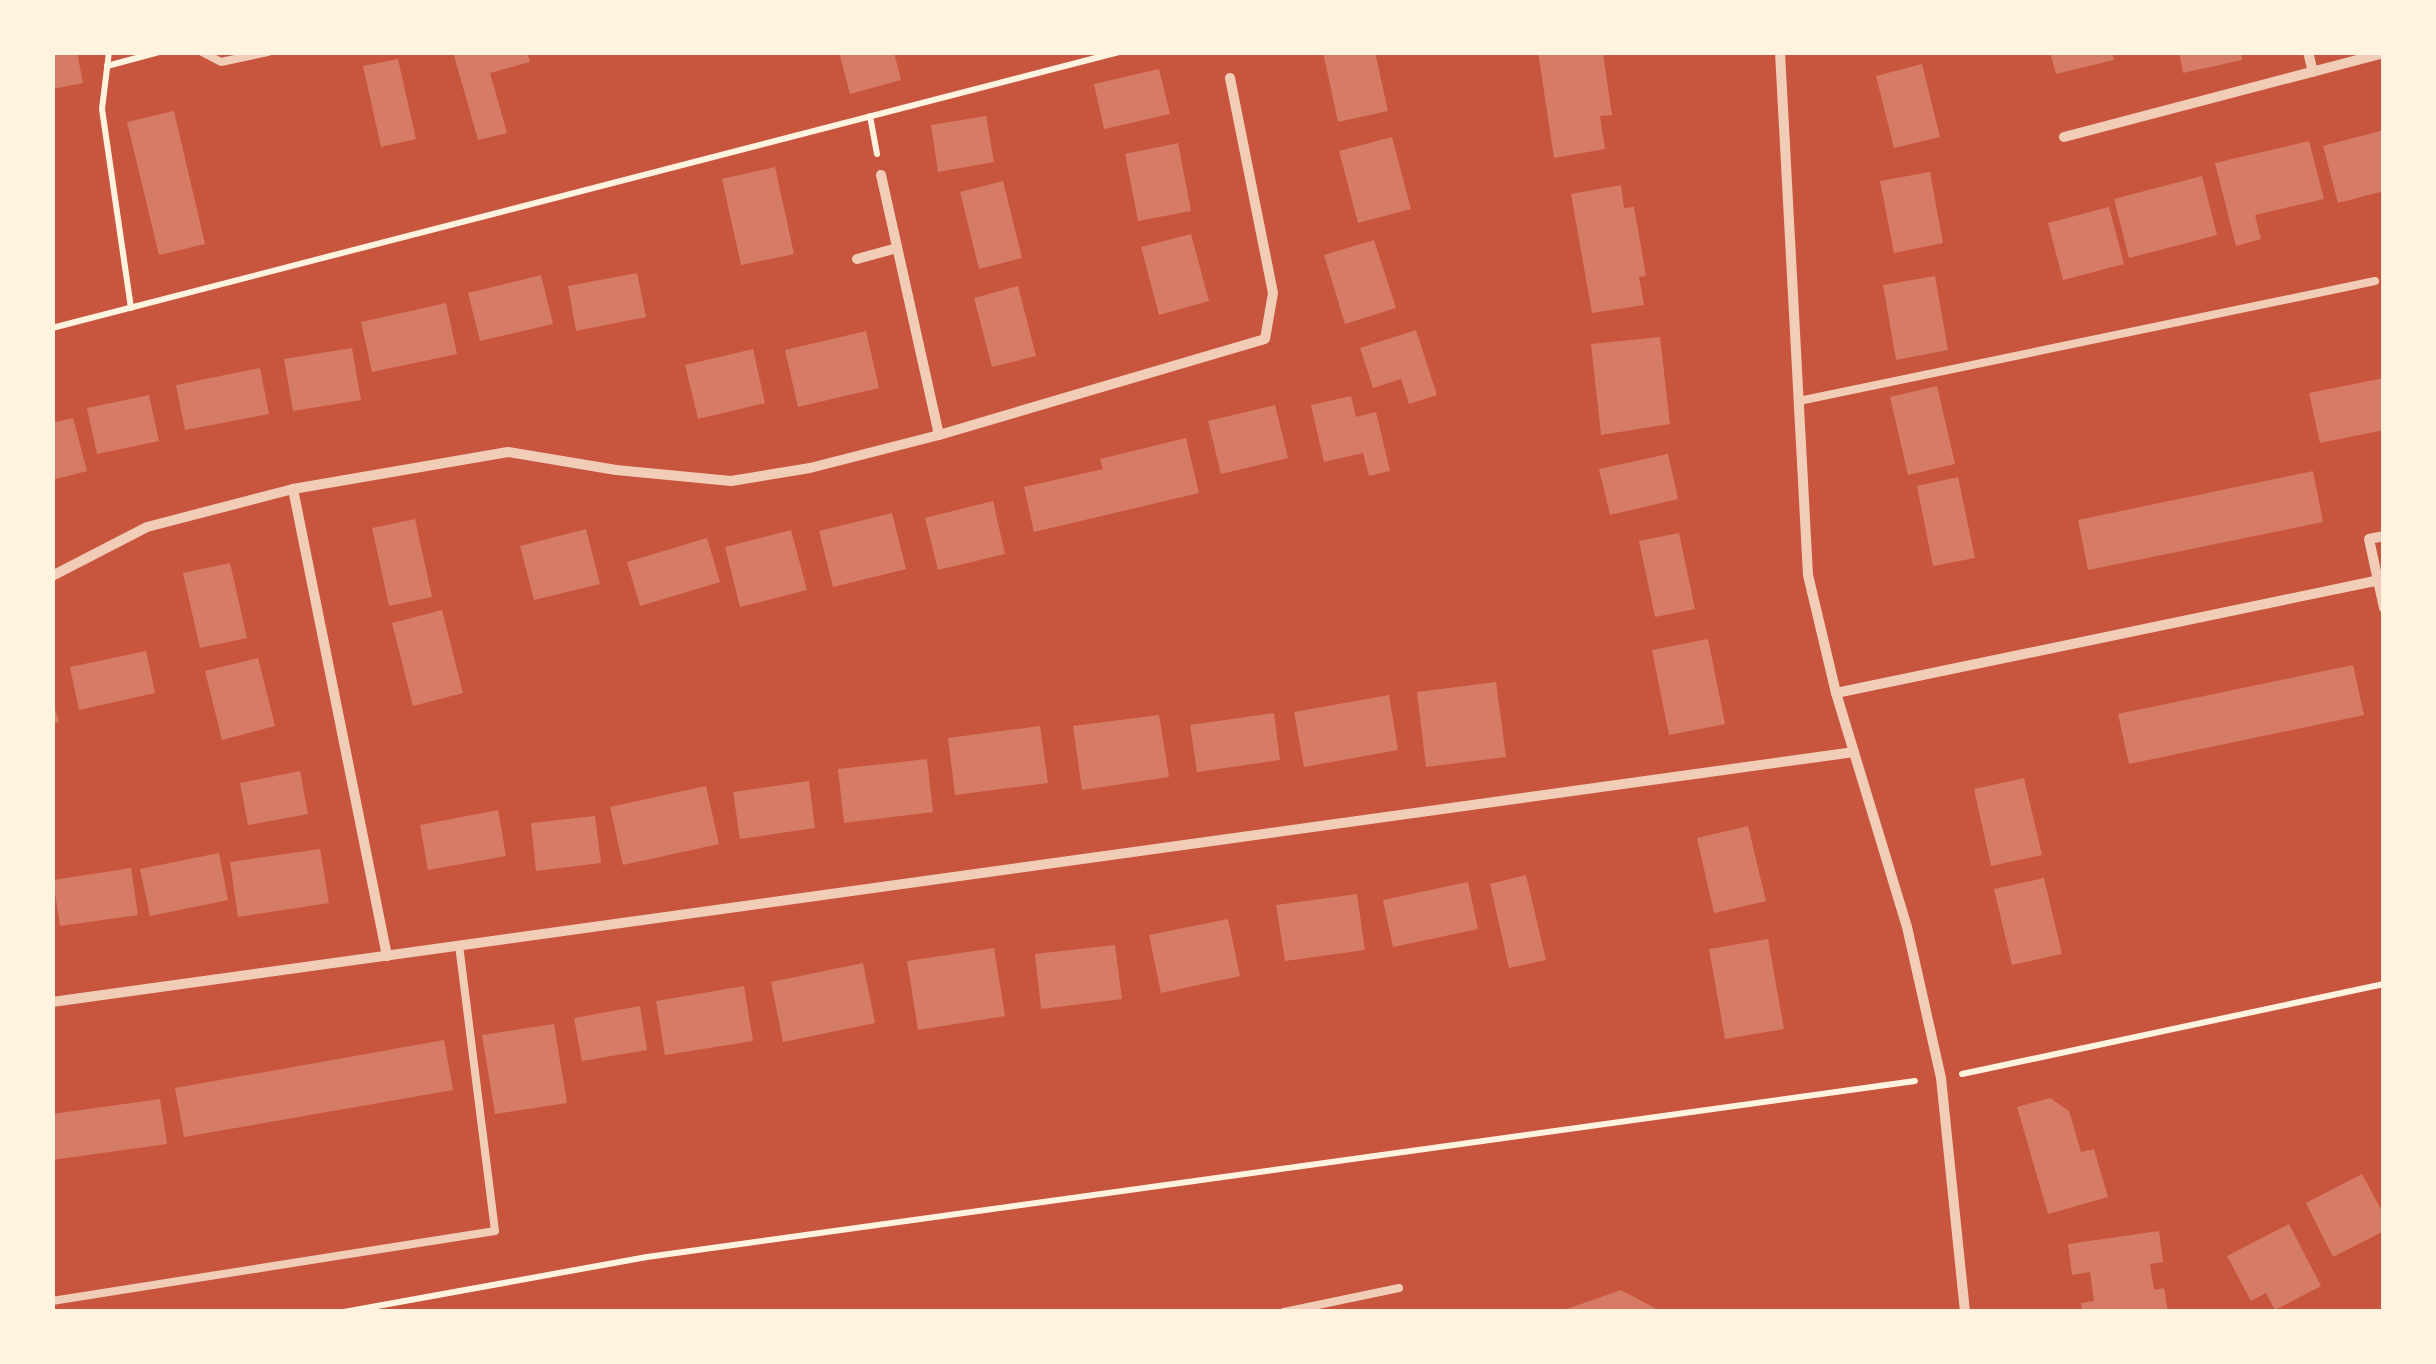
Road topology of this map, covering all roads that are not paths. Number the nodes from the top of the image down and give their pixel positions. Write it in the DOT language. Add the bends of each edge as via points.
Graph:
graph roads {
  1 [pos="202,52"];
  2 [pos="268,52"];
  3 [pos="1780,52"];
  4 [pos="2308,52"];
  5 [pos="2384,54"];
  6 [pos="2314,72"];
  7 [pos="1230,78"];
  8 [pos="2064,137"];
  9 [pos="880,175"];
  10 [pos="897,248"];
  11 [pos="857,260"];
  12 [pos="2375,281"];
  13 [pos="1799,401"];
  14 [pos="939,435"];
  15 [pos="293,489"];
  16 [pos="2384,536"];
  17 [pos="52,576"];
  18 [pos="2375,582"];
  19 [pos="2384,608"];
  20 [pos="1836,693"];
  21 [pos="1854,752"];
  22 [pos="459,945"];
  23 [pos="387,956"];
  24 [pos="52,1002"];
  25 [pos="1399,1288"];
  26 [pos="52,1301"];
  27 [pos="1284,1312"];
  28 [pos="1964,1312"];
  1 -- 2 [label="lane" via="222,62"];
  3 -- 13 [label="street"];
  4 -- 6 [label="street"];
  5 -- 6 [label="street"];
  6 -- 8 [label="street"];
  7 -- 14 [label="street" via="1273,293 1265,339"];
  9 -- 10 [label="street"];
  10 -- 11 [label="street"];
  10 -- 14 [label="street"];
  12 -- 13 [label="lane"];
  13 -- 20 [label="street" via="1808,575"];
  14 -- 15 [label="street" via="731,481 508,452"];
  15 -- 17 [label="street" via="146,527"];
  15 -- 23 [label="street"];
  16 -- 18 [label="street" via="2370,540"];
  18 -- 19 [label="street"];
  18 -- 20 [label="street"];
  20 -- 21 [label="street"];
  21 -- 22 [label="street"];
  21 -- 28 [label="street" via="1907,927 1942,1078"];
  22 -- 23 [label="street"];
  22 -- 26 [label="lane" via="495,1231"];
  23 -- 24 [label="street"];
  25 -- 27 [label="lane"];
}
